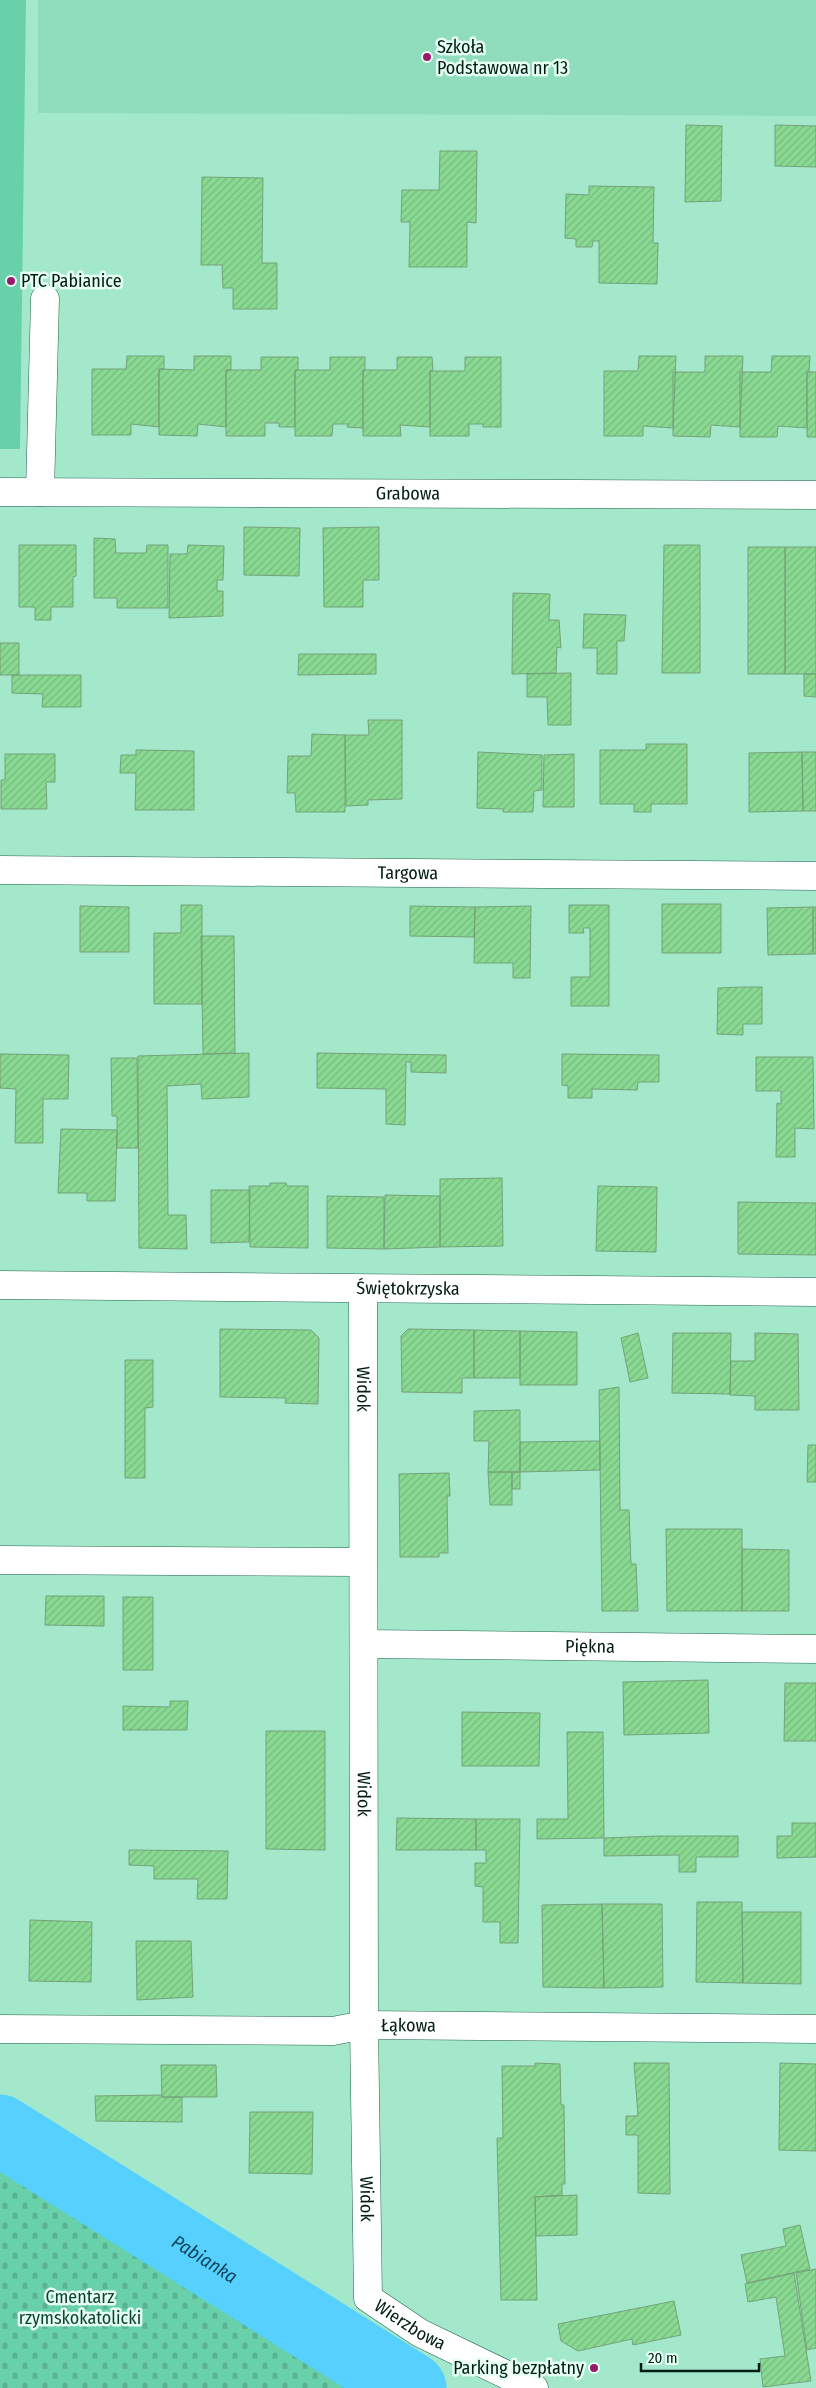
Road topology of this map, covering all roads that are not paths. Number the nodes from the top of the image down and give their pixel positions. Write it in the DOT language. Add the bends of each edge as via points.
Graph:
graph roads {
  1 [pos="45,299"];
  2 [pos="0,492"];
  3 [pos="40,492"];
  4 [pos="816,494"];
  5 [pos="0,870"];
  6 [pos="816,876"];
  7 [pos="0,1285"];
  8 [pos="363,1289"];
  9 [pos="816,1292"];
  10 [pos="0,1560"];
  11 [pos="363,1562"];
  12 [pos="364,1644"];
  13 [pos="816,1649"];
  14 [pos="364,2026"];
  15 [pos="0,2029"];
  16 [pos="816,2029"];
  17 [pos="368,2298"];
  18 [pos="534,2388"];
  1 -- 3 [label="street"];
  2 -- 3 [label="street, Grabowa"];
  3 -- 4 [label="street, Grabowa"];
  5 -- 6 [label="street, Targowa"];
  7 -- 8 [label="street, Świętokrzyska"];
  8 -- 9 [label="street, Świętokrzyska"];
  8 -- 11 [label="street, Widok"];
  10 -- 11 [label="street"];
  11 -- 12 [label="street, Widok"];
  12 -- 13 [label="street, Piękna"];
  12 -- 14 [label="street, Widok"];
  14 -- 15 [label="street, Łąkowa" via="333,2031"];
  14 -- 16 [label="street, Łąkowa"];
  14 -- 17 [label="street, Widok"];
  17 -- 18 [label="street, Wierzbowa" via="420,2333"];
}
